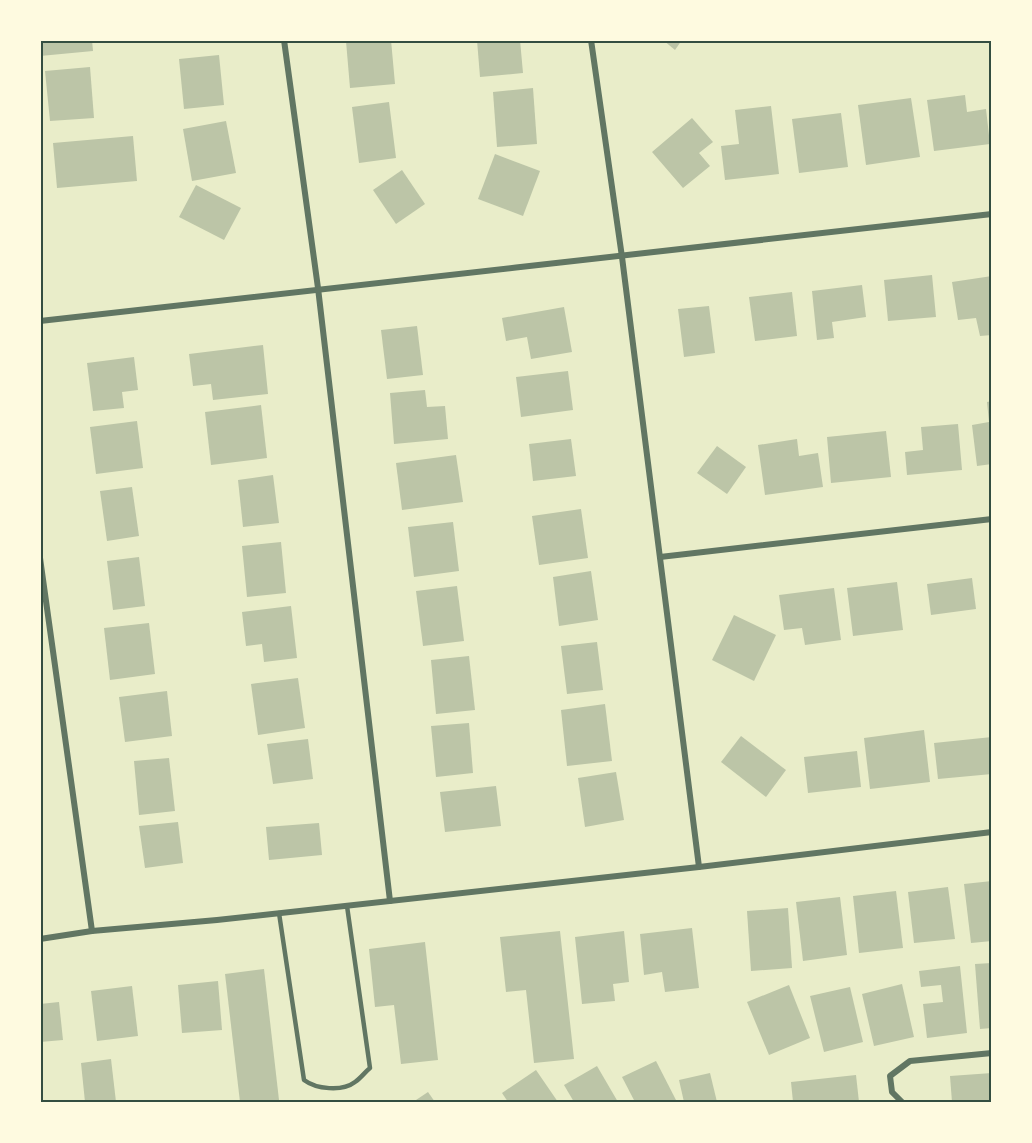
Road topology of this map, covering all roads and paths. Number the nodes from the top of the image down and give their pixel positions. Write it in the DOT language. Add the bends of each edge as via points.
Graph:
graph roads {
  1 [pos="284,40"];
  2 [pos="591,40"];
  3 [pos="992,214"];
  4 [pos="622,257"];
  5 [pos="318,288"];
  6 [pos="40,321"];
  7 [pos="992,519"];
  8 [pos="660,557"];
  9 [pos="40,558"];
  10 [pos="992,832"];
  11 [pos="699,867"];
  12 [pos="390,901"];
  13 [pos="347,906"];
  14 [pos="279,913"];
  15 [pos="92,931"];
  16 [pos="40,939"];
  17 [pos="992,1053"];
  18 [pos="902,1102"];
  1 -- 5 [label="street"];
  2 -- 4 [label="street"];
  3 -- 4 [label="street"];
  4 -- 5 [label="street"];
  4 -- 8 [label="street"];
  5 -- 6 [label="street"];
  5 -- 12 [label="street"];
  7 -- 8 [label="street"];
  8 -- 11 [label="street"];
  9 -- 15 [label="street"];
  10 -- 11 [label="street"];
  11 -- 12 [label="street"];
  12 -- 13 [label="street"];
  13 -- 14 [label="street"];
  13 -- 14 [label="lane" via="370,1068 354,1083 340,1088 312,1087 303,1080"];
  14 -- 15 [label="street"];
  15 -- 16 [label="street"];
  17 -- 18 [label="street" via="909,1061 890,1076 892,1092"];
}
